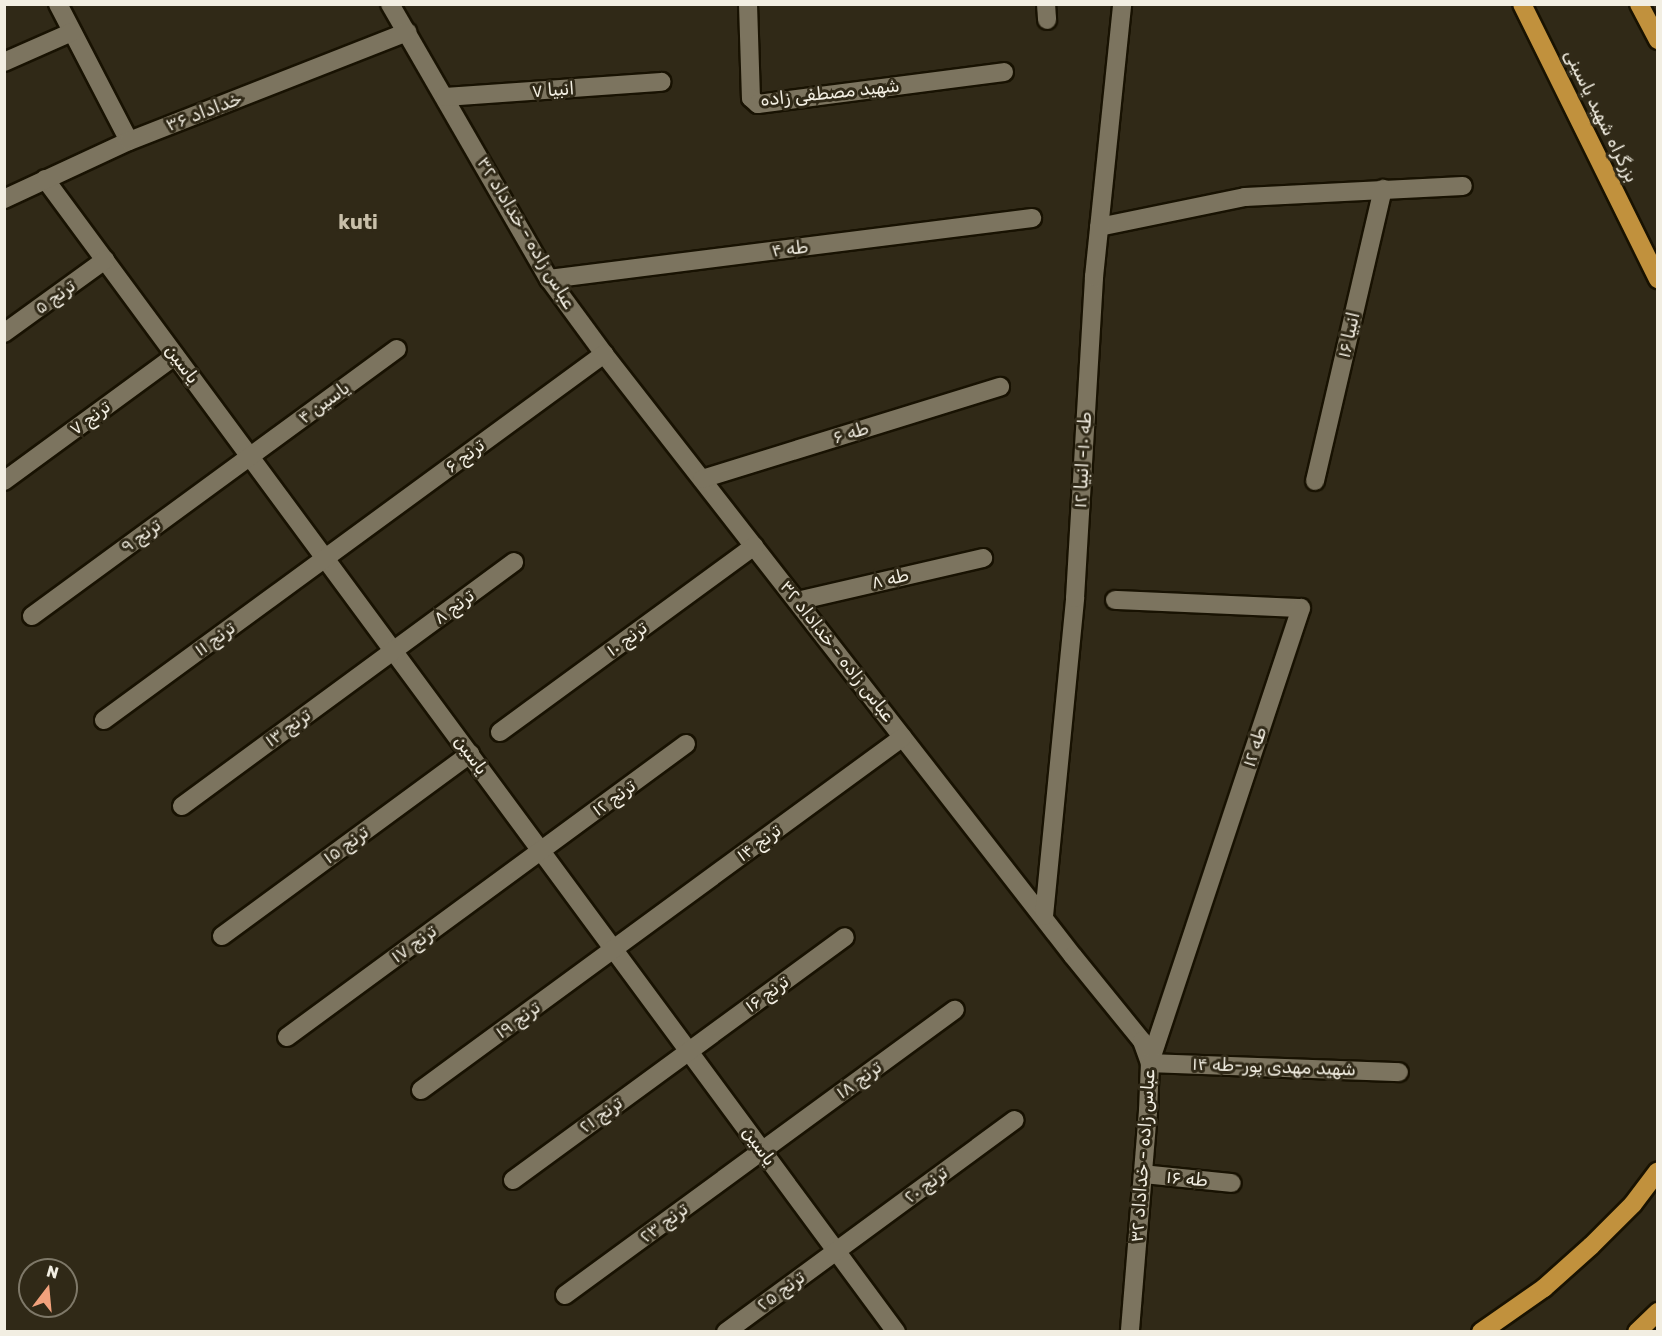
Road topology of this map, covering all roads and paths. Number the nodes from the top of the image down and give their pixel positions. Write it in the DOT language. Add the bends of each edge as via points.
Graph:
graph roads {
  1 [pos="58,4"];
  2 [pos="390,4"];
  3 [pos="748,4"];
  4 [pos="1122,4"];
  5 [pos="1522,4"];
  6 [pos="1639,4"];
  7 [pos="72,32"];
  8 [pos="407,32"];
  9 [pos="1658,40"];
  10 [pos="4,62"];
  11 [pos="1004,72"];
  12 [pos="661,82"];
  13 [pos="445,97"];
  14 [pos="129,141"];
  15 [pos="45,179"];
  16 [pos="1463,186"];
  17 [pos="1383,189"];
  18 [pos="4,199"];
  19 [pos="1032,218"];
  20 [pos="1099,227"];
  21 [pos="105,260"];
  22 [pos="549,279"];
  23 [pos="1658,279"];
  24 [pos="4,333"];
  25 [pos="397,349"];
  26 [pos="604,354"];
  27 [pos="176,356"];
  28 [pos="1000,387"];
  29 [pos="250,456"];
  30 [pos="702,480"];
  31 [pos="4,481"];
  32 [pos="1315,481"];
  33 [pos="754,546"];
  34 [pos="325,558"];
  35 [pos="982,558"];
  36 [pos="514,562"];
  37 [pos="1115,600"];
  38 [pos="797,601"];
  39 [pos="32,616"];
  40 [pos="393,651"];
  41 [pos="104,720"];
  42 [pos="500,732"];
  43 [pos="903,737"];
  44 [pos="686,744"];
  45 [pos="470,754"];
  46 [pos="182,806"];
  47 [pos="541,851"];
  48 [pos="1044,916"];
  49 [pos="222,936"];
  50 [pos="845,937"];
  51 [pos="614,949"];
  52 [pos="955,1010"];
  53 [pos="287,1036"];
  54 [pos="689,1051"];
  55 [pos="1150,1063"];
  56 [pos="1399,1072"];
  57 [pos="421,1090"];
  58 [pos="1015,1120"];
  59 [pos="763,1150"];
  60 [pos="1658,1171"];
  61 [pos="1143,1174"];
  62 [pos="513,1180"];
  63 [pos="1232,1183"];
  64 [pos="837,1250"];
  65 [pos="565,1295"];
  66 [pos="1658,1312"];
  67 [pos="896,1331"];
  68 [pos="726,1332"];
  69 [pos="1130,1332"];
  70 [pos="1481,1332"];
  71 [pos="1637,1332"];
  1 -- 7 [label="street"];
  2 -- 8 [label="street, عباس زاده - خداداد ۳۲"];
  3 -- 11 [label="street, شهید مصطفی زاده" via="751,98 758,104"];
  4 -- 20 [label="street, طه ۱۰- انبیا ۱۲"];
  5 -- 23 [label="highway, بزرگراه شهید یاسینی"];
  6 -- 9 [label="highway"];
  7 -- 10 [label="street"];
  7 -- 14 [label="street"];
  8 -- 13 [label="street, عباس زاده - خداداد ۳۲"];
  8 -- 14 [label="street, خداداد ۳۶"];
  12 -- 13 [label="street, انبیا ۷"];
  13 -- 22 [label="street, عباس زاده - خداداد ۳۲"];
  14 -- 15 [label="street, خداداد ۳۶"];
  15 -- 18 [label="street, خداداد ۳۶"];
  15 -- 21 [label="street, یاسین"];
  16 -- 17 [label="street"];
  17 -- 20 [label="street" via="1245,197"];
  17 -- 32 [label="street, انبیا ۱۶"];
  19 -- 22 [label="street, طه ۴"];
  20 -- 48 [label="street, طه ۱۰- انبیا ۱۲" via="1075,598"];
  21 -- 24 [label="street, ترنج ۵"];
  21 -- 27 [label="street, یاسین"];
  22 -- 26 [label="street, عباس زاده - خداداد ۳۲"];
  25 -- 29 [label="street, یاسین ۴"];
  26 -- 30 [label="street, عباس زاده - خداداد ۳۲"];
  26 -- 34 [label="street, ترنج ۶"];
  27 -- 29 [label="street, یاسین"];
  27 -- 31 [label="street, ترنج ۷"];
  28 -- 30 [label="street, طه ۶"];
  29 -- 34 [label="street, یاسین"];
  29 -- 39 [label="street, ترنج ۹"];
  30 -- 33 [label="street, عباس زاده - خداداد ۳۲"];
  33 -- 38 [label="street, عباس زاده - خداداد ۳۲"];
  33 -- 42 [label="street, ترنج ۱۰"];
  34 -- 40 [label="street, یاسین"];
  34 -- 41 [label="street, ترنج ۱۱"];
  35 -- 38 [label="street, طه ۸"];
  36 -- 40 [label="street, ترنج ۸"];
  37 -- 55 [label="street, طه ۱۲" via="1301,608"];
  38 -- 43 [label="street, عباس زاده - خداداد ۳۲"];
  40 -- 45 [label="street, یاسین"];
  40 -- 46 [label="street, ترنج ۱۳"];
  43 -- 48 [label="street, عباس زاده - خداداد ۳۲"];
  43 -- 51 [label="street, ترنج ۱۴"];
  44 -- 47 [label="street, ترنج ۱۲"];
  45 -- 47 [label="street, یاسین"];
  45 -- 49 [label="street, ترنج ۱۵"];
  47 -- 51 [label="street, یاسین"];
  47 -- 53 [label="street, ترنج ۱۷"];
  48 -- 55 [label="street, عباس زاده - خداداد ۳۲" via="1142,1041"];
  50 -- 54 [label="street, ترنج ۱۶"];
  51 -- 54 [label="street, یاسین"];
  51 -- 57 [label="street, ترنج ۱۹"];
  52 -- 59 [label="street, ترنج ۱۸"];
  54 -- 59 [label="street, یاسین"];
  54 -- 62 [label="street, ترنج ۲۱"];
  55 -- 56 [label="street, شهید مهدی پور-طه ۱۴"];
  55 -- 61 [label="street, عباس زاده - خداداد ۳۲"];
  58 -- 64 [label="street, ترنج ۲۰"];
  59 -- 64 [label="street, یاسین"];
  59 -- 65 [label="street, ترنج ۲۳"];
  60 -- 70 [label="highway" via="1633,1204 1591,1246 1544,1288"];
  61 -- 63 [label="street, طه ۱۶"];
  61 -- 69 [label="street, عباس زاده - خداداد ۳۲"];
  64 -- 67 [label="street, یاسین"];
  64 -- 68 [label="street, ترنج ۲۵"];
  66 -- 71 [label="highway"];
}
